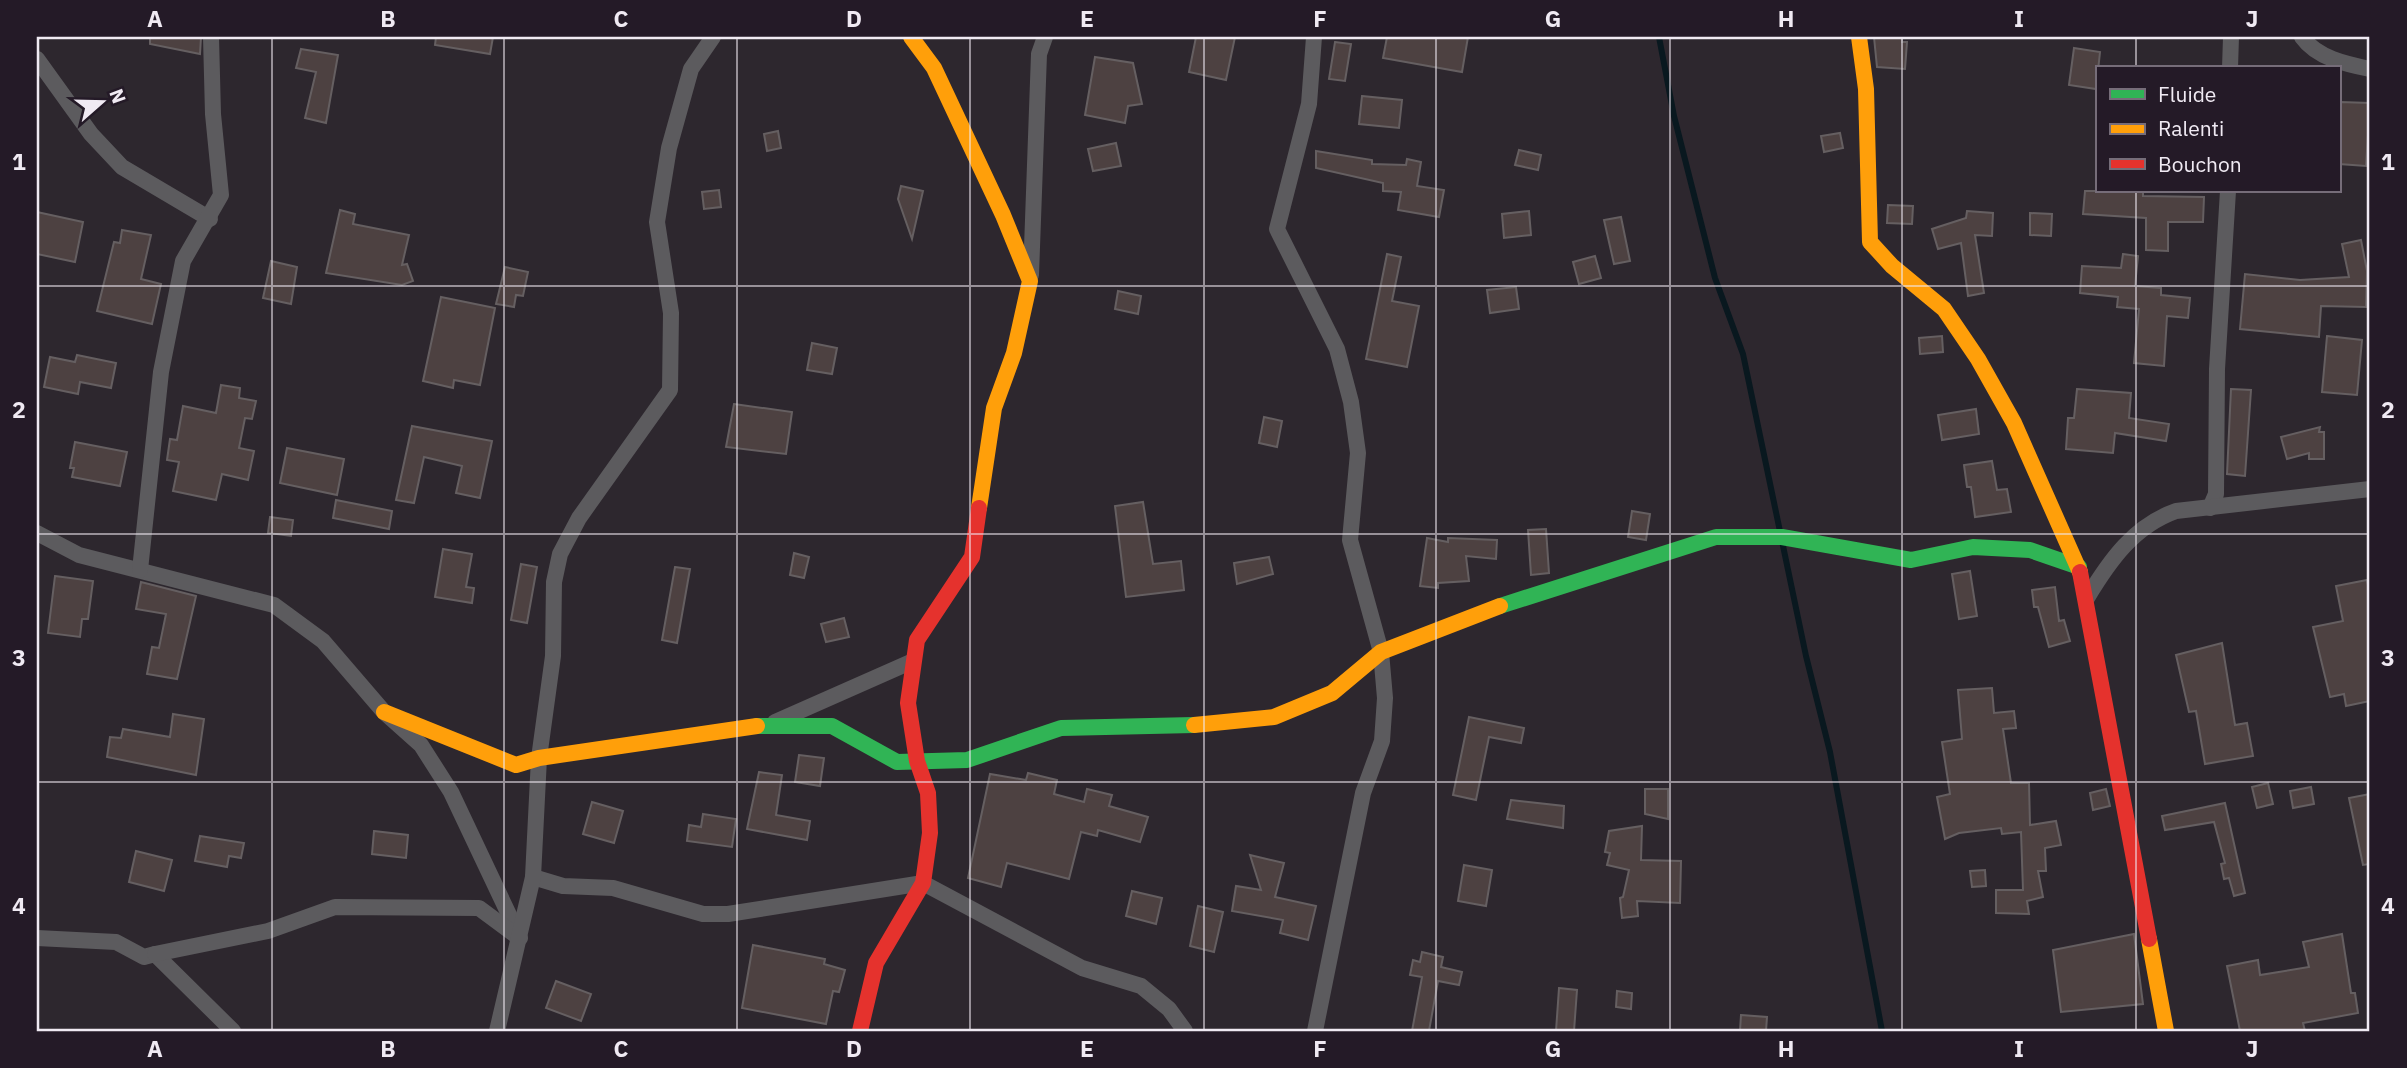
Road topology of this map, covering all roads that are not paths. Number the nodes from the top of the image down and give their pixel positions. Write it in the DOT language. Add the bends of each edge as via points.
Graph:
graph roads {
  1 [pos="211,37"];
  2 [pos="713,37"];
  3 [pos="911,37"];
  4 [pos="1045,37"];
  5 [pos="1314,37"];
  6 [pos="1859,37"];
  7 [pos="2231,37"];
  8 [pos="2302,37"];
  9 [pos="37,59"];
  10 [pos="2230,66"];
  11 [pos="2370,69"];
  12 [pos="2228,192"];
  13 [pos="210,219"];
  14 [pos="1030,281"];
  15 [pos="2370,489"];
  16 [pos="2210,508"];
  17 [pos="37,533"];
  18 [pos="2079,567"];
  19 [pos="140,570"];
  20 [pos="2087,598"];
  21 [pos="1381,652"];
  22 [pos="913,661"];
  23 [pos="384,712"];
  24 [pos="770,724"];
  25 [pos="540,758"];
  26 [pos="918,761"];
  27 [pos="533,877"];
  28 [pos="923,883"];
  29 [pos="37,938"];
  30 [pos="520,938"];
  31 [pos="155,954"];
  32 [pos="233,1031"];
  33 [pos="497,1031"];
  34 [pos="860,1031"];
  35 [pos="1185,1031"];
  36 [pos="1315,1031"];
  37 [pos="2166,1031"];
  1 -- 13 [label="street" via="221,195"];
  2 -- 25 [label="street" via="691,69 669,148 657,222 671,313 670,390 579,518 560,554"];
  3 -- 14 [label="street" via="934,68"];
  4 -- 14 [label="street" via="1039,54"];
  5 -- 21 [label="street" via="1309,104 1277,229 1337,349 1351,402 1358,453 1350,540"];
  6 -- 18 [label="street" via="1866,89 1870,242 1944,309 1978,359 2014,423"];
  7 -- 10 [label="street"];
  8 -- 11 [label="street" via="2308,46 2339,63"];
  9 -- 13 [label="street" via="91,134 122,167"];
  12 -- 16 [label="street" via="2217,369 2216,494"];
  13 -- 19 [label="street" via="183,261 161,372"];
  14 -- 22 [label="street" via="1014,353 994,408 972,557 917,640"];
  15 -- 16 [label="street"];
  16 -- 20 [label="street" via="2176,511 2142,527"];
  17 -- 19 [label="street" via="79,555"];
  18 -- 20 [label="street"];
  18 -- 21 [label="street" via="2030,550 1973,547 1911,560 1782,537 1716,537 1553,587"];
  19 -- 23 [label="street" via="274,605 323,641"];
  20 -- 37 [label="street"];
  21 -- 26 [label="street" via="1332,693 1274,717 1204,725 1061,727 967,760"];
  21 -- 36 [label="street" via="1382,741 1363,793"];
  22 -- 24 [label="street"];
  22 -- 26 [label="street" via="908,703"];
  23 -- 25 [label="street" via="516,765"];
  23 -- 30 [label="street" via="421,745 451,792"];
  24 -- 25 [label="street"];
  24 -- 26 [label="street" via="832,726 897,762"];
  25 -- 27 [label="street"];
  26 -- 28 [label="street" via="928,793 930,834"];
  27 -- 28 [label="street" via="563,886 613,888 703,914"];
  27 -- 30 [label="street"];
  28 -- 34 [label="street" via="876,963"];
  28 -- 35 [label="street" via="1082,968 1141,986 1169,1009"];
  29 -- 31 [label="street" via="116,942 144,957"];
  30 -- 31 [label="street" via="479,908 335,907 268,931"];
  30 -- 33 [label="street"];
  31 -- 32 [label="street"];
}
